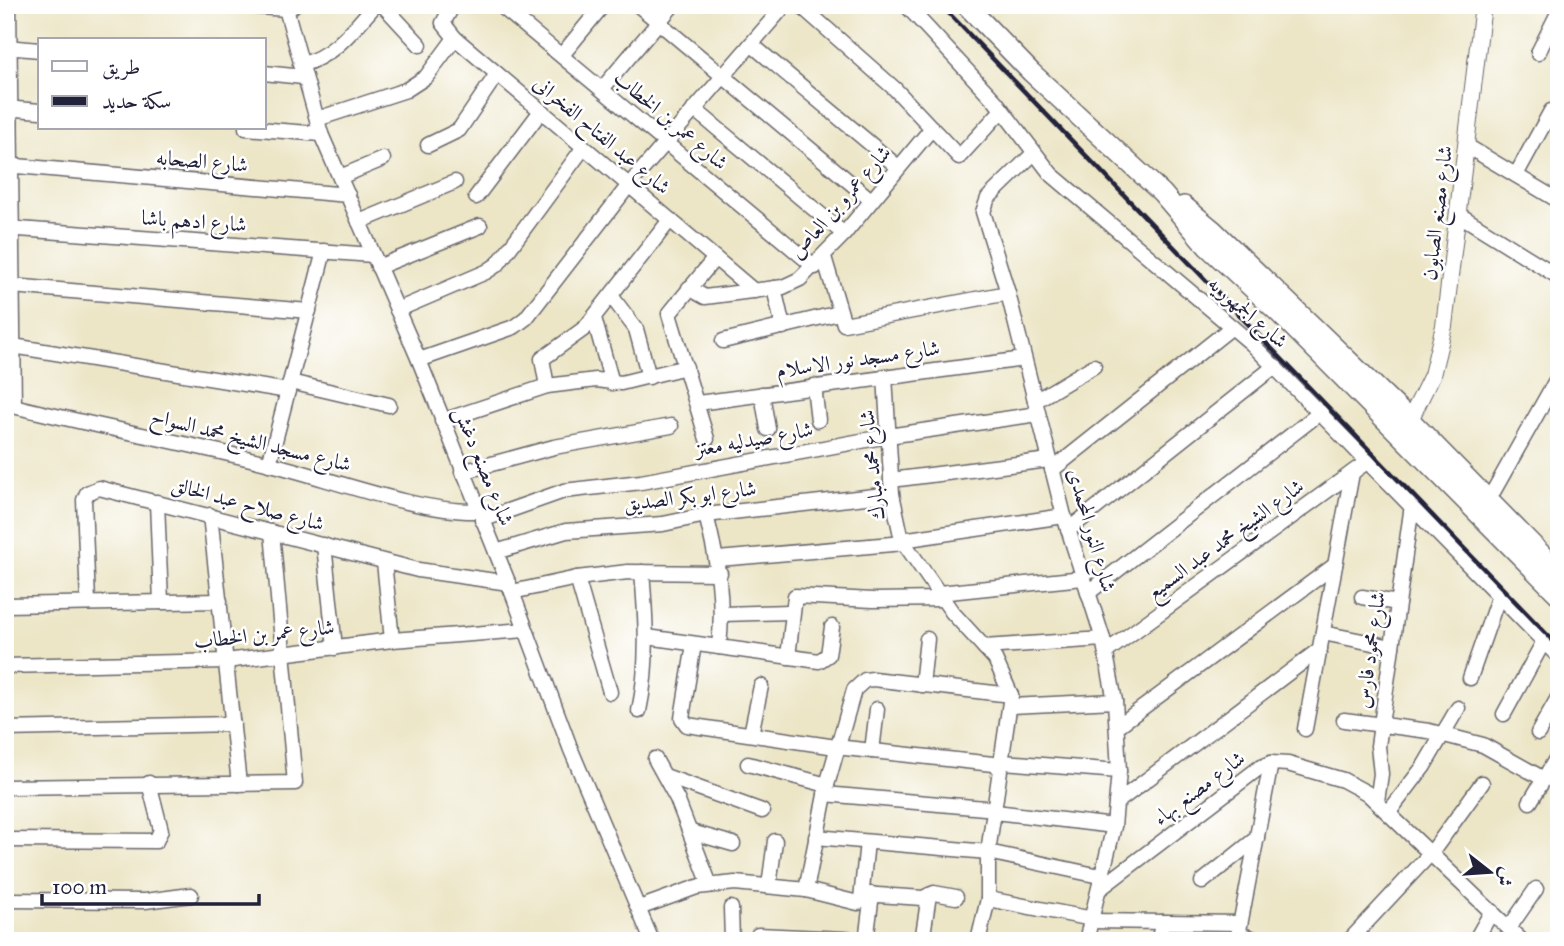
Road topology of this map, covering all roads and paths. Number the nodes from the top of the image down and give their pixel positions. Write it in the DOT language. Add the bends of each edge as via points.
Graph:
graph roads {
  1 [pos="9,5"];
  2 [pos="235,5"];
  3 [pos="375,5"];
  4 [pos="383,5"];
  5 [pos="453,5"];
  6 [pos="500,5"];
  7 [pos="529,5"];
  8 [pos="603,5"];
  9 [pos="638,5"];
  10 [pos="673,5"];
  11 [pos="800,5"];
  12 [pos="906,5"];
  13 [pos="966,5"];
  14 [pos="1483,5"];
  15 [pos="288,6"];
  16 [pos="780,7"];
  17 [pos="1559,11"];
  18 [pos="517,19"];
  19 [pos="659,23"];
  20 [pos="455,38"];
  21 [pos="751,44"];
  22 [pos="420,45"];
  23 [pos="8,47"];
  24 [pos="38,50"];
  25 [pos="1538,53"];
  26 [pos="562,55"];
  27 [pos="301,71"];
  28 [pos="266,73"];
  29 [pos="497,74"];
  30 [pos="722,77"];
  31 [pos="602,89"];
  32 [pos="8,108"];
  33 [pos="694,109"];
  34 [pos="1002,110"];
  35 [pos="38,111"];
  36 [pos="541,111"];
  37 [pos="1551,111"];
  38 [pos="317,119"];
  39 [pos="932,128"];
  40 [pos="266,130"];
  41 [pos="321,134"];
  42 [pos="665,142"];
  43 [pos="428,145"];
  44 [pos="1467,146"];
  45 [pos="584,147"];
  46 [pos="1033,154"];
  47 [pos="383,159"];
  48 [pos="8,165"];
  49 [pos="898,167"];
  50 [pos="1516,175"];
  51 [pos="340,177"];
  52 [pos="455,182"];
  53 [pos="629,185"];
  54 [pos="348,195"];
  55 [pos="476,197"];
  56 [pos="871,200"];
  57 [pos="1559,201"];
  58 [pos="1458,214"];
  59 [pos="670,220"];
  60 [pos="359,222"];
  61 [pos="480,226"];
  62 [pos="8,229"];
  63 [pos="844,234"];
  64 [pos="324,251"];
  65 [pos="715,258"];
  66 [pos="375,261"];
  67 [pos="819,262"];
  68 [pos="1559,277"];
  69 [pos="12,286"];
  70 [pos="690,288"];
  71 [pos="774,288"];
  72 [pos="754,291"];
  73 [pos="1008,293"];
  74 [pos="612,297"];
  75 [pos="397,310"];
  76 [pos="309,311"];
  77 [pos="839,313"];
  78 [pos="594,318"];
  79 [pos="783,327"];
  80 [pos="1232,327"];
  81 [pos="10,340"];
  82 [pos="723,341"];
  83 [pos="1331,354"];
  84 [pos="1024,359"];
  85 [pos="419,360"];
  86 [pos="1094,366"];
  87 [pos="1275,366"];
  88 [pos="686,367"];
  89 [pos="1559,375"];
  90 [pos="885,376"];
  91 [pos="649,377"];
  92 [pos="612,383"];
  93 [pos="289,386"];
  94 [pos="547,386"];
  95 [pos="814,386"];
  96 [pos="762,394"];
  97 [pos="698,403"];
  98 [pos="10,405"];
  99 [pos="389,405"];
  100 [pos="1036,408"];
  101 [pos="1321,412"];
  102 [pos="1410,419"];
  103 [pos="818,420"];
  104 [pos="442,421"];
  105 [pos="671,426"];
  106 [pos="768,429"];
  107 [pos="888,436"];
  108 [pos="708,439"];
  109 [pos="1368,461"];
  110 [pos="269,464"];
  111 [pos="1051,465"];
  112 [pos="462,472"];
  113 [pos="1352,473"];
  114 [pos="892,487"];
  115 [pos="157,502"];
  116 [pos="1412,505"];
  117 [pos="1484,508"];
  118 [pos="210,515"];
  119 [pos="481,515"];
  120 [pos="706,515"];
  121 [pos="1064,516"];
  122 [pos="1068,530"];
  123 [pos="272,532"];
  124 [pos="903,541"];
  125 [pos="324,545"];
  126 [pos="496,552"];
  127 [pos="384,562"];
  128 [pos="1335,565"];
  129 [pos="1557,565"];
  130 [pos="719,566"];
  131 [pos="642,572"];
  132 [pos="577,578"];
  133 [pos="1083,578"];
  134 [pos="511,587"];
  135 [pos="1087,593"];
  136 [pos="1499,595"];
  137 [pos="1559,595"];
  138 [pos="941,596"];
  139 [pos="1362,597"];
  140 [pos="220,601"];
  141 [pos="161,602"];
  142 [pos="88,603"];
  143 [pos="1398,603"];
  144 [pos="5,605"];
  145 [pos="791,612"];
  146 [pos="723,614"];
  147 [pos="832,627"];
  148 [pos="526,630"];
  149 [pos="1322,633"];
  150 [pos="647,637"];
  151 [pos="926,639"];
  152 [pos="392,640"];
  153 [pos="1544,641"];
  154 [pos="694,644"];
  155 [pos="1104,645"];
  156 [pos="719,647"];
  157 [pos="984,647"];
  158 [pos="1392,647"];
  159 [pos="335,648"];
  160 [pos="1320,649"];
  161 [pos="283,654"];
  162 [pos="788,657"];
  163 [pos="1559,657"];
  164 [pos="226,661"];
  165 [pos="5,666"];
  166 [pos="1470,678"];
  167 [pos="922,684"];
  168 [pos="761,686"];
  169 [pos="610,692"];
  170 [pos="1559,696"];
  171 [pos="1011,700"];
  172 [pos="1115,701"];
  173 [pos="1458,708"];
  174 [pos="877,709"];
  175 [pos="639,711"];
  176 [pos="1504,714"];
  177 [pos="1343,720"];
  178 [pos="233,724"];
  179 [pos="1381,725"];
  180 [pos="1118,726"];
  181 [pos="5,729"];
  182 [pos="1305,729"];
  183 [pos="1538,733"];
  184 [pos="751,734"];
  185 [pos="1444,734"];
  186 [pos="836,747"];
  187 [pos="872,751"];
  188 [pos="1559,754"];
  189 [pos="655,759"];
  190 [pos="1002,763"];
  191 [pos="1271,763"];
  192 [pos="748,764"];
  193 [pos="1119,771"];
  194 [pos="665,776"];
  195 [pos="1544,779"];
  196 [pos="149,783"];
  197 [pos="1482,783"];
  198 [pos="239,784"];
  199 [pos="5,787"];
  200 [pos="826,790"];
  201 [pos="1377,801"];
  202 [pos="1530,802"];
  203 [pos="1116,803"];
  204 [pos="762,811"];
  205 [pos="996,811"];
  206 [pos="1389,812"];
  207 [pos="1114,826"];
  208 [pos="691,832"];
  209 [pos="816,837"];
  210 [pos="1257,838"];
  211 [pos="5,840"];
  212 [pos="775,841"];
  213 [pos="867,842"];
  214 [pos="733,844"];
  215 [pos="988,852"];
  216 [pos="1432,852"];
  217 [pos="1202,882"];
  218 [pos="1102,883"];
  219 [pos="710,885"];
  220 [pos="769,886"];
  221 [pos="1536,889"];
  222 [pos="806,890"];
  223 [pos="867,894"];
  224 [pos="191,895"];
  225 [pos="929,895"];
  226 [pos="956,897"];
  227 [pos="988,899"];
  228 [pos="5,900"];
  229 [pos="639,908"];
  230 [pos="731,908"];
  231 [pos="1492,911"];
  232 [pos="1092,920"];
  233 [pos="1163,922"];
  234 [pos="1510,928"];
  235 [pos="1239,933"];
  236 [pos="758,935"];
  237 [pos="837,940"];
  238 [pos="652,941"];
  239 [pos="732,941"];
  240 [pos="866,941"];
  241 [pos="922,941"];
  242 [pos="978,941"];
  243 [pos="1086,941"];
  244 [pos="1158,941"];
  245 [pos="1261,941"];
  246 [pos="1349,941"];
  247 [pos="1475,941"];
  248 [pos="1522,941"];
  1 -- 23 [label="street"];
  2 -- 15 [label="street"];
  3 -- 27 [label="street" via="337,48"];
  4 -- 22 [label="street"];
  5 -- 20 [label="street" via="443,23"];
  6 -- 18 [label="street, شارع عمر بن الخطاب"];
  7 -- 18 [label="street"];
  8 -- 26 [label="street"];
  9 -- 19 [label="street"];
  10 -- 19 [label="street"];
  11 -- 39 [label="street"];
  12 -- 34 [label="street, شارع الجمهوريه"];
  13 -- 83 [label="main road, شارع الجمهوريه" via="1162,193 1213,230"];
  14 -- 44 [label="street, شارع مصنع الصابون"];
  15 -- 27 [label="street, شارع مصنع دغش"];
  16 -- 21 [label="street"];
  17 -- 25 [label="street"];
  18 -- 26 [label="street, شارع عمر بن الخطاب"];
  19 -- 30 [label="street"];
  19 -- 31 [label="street"];
  20 -- 29 [label="street, شارع عبد الفتاح الفخرانى"];
  20 -- 38 [label="street" via="420,82"];
  21 -- 30 [label="street"];
  21 -- 49 [label="street"];
  23 -- 24 [label="street"];
  23 -- 32 [label="street"];
  26 -- 31 [label="street, شارع عمر بن الخطاب"];
  27 -- 28 [label="street"];
  27 -- 38 [label="street, شارع مصنع دغش"];
  29 -- 36 [label="street, شارع عبد الفتاح الفخرانى"];
  29 -- 43 [label="street" via="459,130"];
  30 -- 33 [label="street"];
  30 -- 56 [label="street"];
  31 -- 42 [label="street, شارع عمر بن الخطاب"];
  32 -- 35 [label="street"];
  32 -- 48 [label="street"];
  33 -- 42 [label="street"];
  33 -- 63 [label="street"];
  34 -- 39 [label="street" via="959,158"];
  34 -- 46 [label="street, شارع الجمهوريه"];
  36 -- 45 [label="street, شارع عبد الفتاح الفخرانى"];
  36 -- 55 [label="street"];
  37 -- 50 [label="street"];
  38 -- 41 [label="street, شارع مصنع دغش"];
  39 -- 49 [label="street, شارع عمرو بن العاص"];
  40 -- 41 [label="street"];
  41 -- 51 [label="street, شارع مصنع دغش"];
  42 -- 53 [label="street"];
  42 -- 67 [label="street, شارع عمر بن الخطاب"];
  44 -- 50 [label="street"];
  44 -- 58 [label="street, شارع مصنع الصابون"];
  45 -- 53 [label="street, شارع عبد الفتاح الفخرانى"];
  45 -- 75 [label="street" via="498,264"];
  46 -- 73 [label="street, شارع النور المحمدى" via="984,207"];
  46 -- 80 [label="street, شارع الجمهوريه"];
  47 -- 51 [label="street"];
  48 -- 54 [label="street, شارع الصحابه"];
  48 -- 62 [label="street"];
  49 -- 56 [label="street, شارع عمرو بن العاص"];
  50 -- 57 [label="street"];
  51 -- 54 [label="street, شارع مصنع دغش"];
  52 -- 60 [label="street"];
  53 -- 59 [label="street, شارع عبد الفتاح الفخرانى"];
  53 -- 85 [label="street" via="520,323"];
  54 -- 60 [label="street, شارع مصنع دغش"];
  56 -- 63 [label="street, شارع عمرو بن العاص"];
  58 -- 68 [label="street"];
  58 -- 102 [label="street, شارع مصنع الصابون" via="1440,351"];
  59 -- 65 [label="street, شارع عبد الفتاح الفخرانى"];
  59 -- 74 [label="street"];
  60 -- 66 [label="street, شارع مصنع دغش"];
  61 -- 66 [label="street"];
  62 -- 64 [label="street, شارع ادهم باشا"];
  62 -- 69 [label="street"];
  63 -- 67 [label="street, شارع عمرو بن العاص"];
  64 -- 66 [label="street, شارع ادهم باشا"];
  64 -- 76 [label="street"];
  65 -- 70 [label="street"];
  65 -- 72 [label="street, شارع عبد الفتاح الفخرانى"];
  66 -- 75 [label="street, شارع مصنع دغش"];
  67 -- 71 [label="street, شارع عمرو بن العاص" via="800,279"];
  67 -- 77 [label="street"];
  69 -- 76 [label="street"];
  69 -- 81 [label="street"];
  70 -- 72 [label="street, شارع عمرو بن العاص" via="705,298"];
  70 -- 88 [label="street" via="669,314"];
  71 -- 72 [label="street, شارع عمرو بن العاص"];
  71 -- 79 [label="street"];
  73 -- 77 [label="street" via="845,324"];
  73 -- 84 [label="street, شارع النور المحمدى"];
  74 -- 78 [label="street"];
  74 -- 91 [label="street" via="636,329"];
  75 -- 85 [label="street, شارع مصنع دغش"];
  76 -- 93 [label="street"];
  77 -- 79 [label="street"];
  78 -- 92 [label="street"];
  78 -- 94 [label="street" via="580,334 542,359"];
  79 -- 82 [label="street"];
  80 -- 87 [label="street, شارع الجمهوريه"];
  80 -- 111 [label="street"];
  81 -- 93 [label="street"];
  81 -- 98 [label="street"];
  83 -- 102 [label="main road, شارع الجمهوريه"];
  83 -- 117 [label="main road, شارع الجمهوريه"];
  84 -- 90 [label="street, شارع مسجد نور الاسلام"];
  84 -- 100 [label="street, شارع النور المحمدى"];
  85 -- 104 [label="street, شارع مصنع دغش"];
  86 -- 100 [label="street"];
  87 -- 101 [label="street, شارع الجمهوريه"];
  87 -- 122 [label="street"];
  88 -- 91 [label="street"];
  88 -- 97 [label="street"];
  89 -- 117 [label="street"];
  90 -- 95 [label="street, شارع مسجد نور الاسلام"];
  90 -- 107 [label="street, شارع محمد مبارك"];
  91 -- 92 [label="street"];
  92 -- 94 [label="street" via="596,380"];
  93 -- 99 [label="street"];
  93 -- 110 [label="street"];
  94 -- 104 [label="street"];
  95 -- 96 [label="street, شارع مسجد نور الاسلام"];
  95 -- 103 [label="street"];
  96 -- 97 [label="street, شارع مسجد نور الاسلام"];
  96 -- 106 [label="street"];
  97 -- 108 [label="street"];
  98 -- 110 [label="street, شارع مسجد الشيخ محمد السواح"];
  100 -- 107 [label="street, شارع صيدليه معتز"];
  100 -- 111 [label="street, شارع النور المحمدى"];
  101 -- 109 [label="street, شارع الجمهوريه"];
  101 -- 135 [label="street"];
  102 -- 117 [label="main road, شارع الجمهوريه"];
  104 -- 112 [label="street, شارع مصنع دغش"];
  105 -- 112 [label="street" via="564,444"];
  107 -- 114 [label="street, شارع محمد مبارك"];
  107 -- 119 [label="street, شارع صيدليه معتز" via="641,482 564,491"];
  109 -- 113 [label="street, شارع الشيخ محمد عبد السميع"];
  109 -- 116 [label="street, شارع الجمهوريه"];
  110 -- 119 [label="street, شارع مسجد الشيخ محمد السواح"];
  111 -- 114 [label="street, شارع ابو بكر الصديق"];
  111 -- 121 [label="street, شارع النور المحمدى"];
  112 -- 119 [label="street, شارع مصنع دغش"];
  113 -- 128 [label="street"];
  113 -- 155 [label="street, شارع الشيخ محمد عبد السميع"];
  114 -- 120 [label="street, شارع ابو بكر الصديق"];
  114 -- 124 [label="street, شارع محمد مبارك"];
  115 -- 118 [label="street, شارع صلاح عبد الخالق"];
  115 -- 141 [label="street"];
  115 -- 142 [label="street, شارع صلاح عبد الخالق" via="99,488 87,493"];
  116 -- 136 [label="street, شارع الجمهوريه"];
  116 -- 143 [label="street, شارع محمود فارس"];
  117 -- 129 [label="main road, شارع الجمهوريه"];
  117 -- 137 [label="main road, شارع الجمهوريه"];
  118 -- 123 [label="street, شارع صلاح عبد الخالق"];
  118 -- 140 [label="street"];
  119 -- 126 [label="street, شارع مصنع دغش"];
  120 -- 126 [label="street, شارع ابو بكر الصديق" via="663,524 566,531"];
  120 -- 130 [label="street"];
  121 -- 122 [label="street, شارع النور المحمدى"];
  121 -- 124 [label="street, شارع صلاح عبد الخالق"];
  122 -- 133 [label="street, شارع النور المحمدى"];
  123 -- 125 [label="street, شارع صلاح عبد الخالق"];
  123 -- 161 [label="street"];
  124 -- 130 [label="street, شارع صلاح عبد الخالق"];
  124 -- 138 [label="street, شارع محمد مبارك"];
  125 -- 127 [label="street, شارع صلاح عبد الخالق"];
  125 -- 159 [label="street"];
  126 -- 134 [label="street, شارع مصنع دغش"];
  127 -- 134 [label="street, شارع صلاح عبد الخالق"];
  127 -- 152 [label="street"];
  128 -- 149 [label="street"];
  128 -- 180 [label="street"];
  130 -- 131 [label="street, شارع صلاح عبد الخالق"];
  130 -- 146 [label="street"];
  131 -- 132 [label="street, شارع صلاح عبد الخالق"];
  131 -- 150 [label="street"];
  132 -- 134 [label="street, شارع صلاح عبد الخالق"];
  132 -- 169 [label="street"];
  133 -- 135 [label="street, شارع النور المحمدى"];
  133 -- 138 [label="street"];
  134 -- 148 [label="street, شارع مصنع دغش"];
  135 -- 155 [label="street, شارع النور المحمدى"];
  136 -- 153 [label="street, شارع الجمهوريه"];
  136 -- 166 [label="street"];
  138 -- 145 [label="street" via="873,600 797,596"];
  138 -- 157 [label="street, شارع محمد مبارك"];
  139 -- 143 [label="street"];
  140 -- 141 [label="street"];
  140 -- 164 [label="street"];
  141 -- 142 [label="street"];
  142 -- 144 [label="street"];
  143 -- 158 [label="street, شارع محمود فارس"];
  145 -- 146 [label="street"];
  145 -- 162 [label="street"];
  146 -- 156 [label="street"];
  147 -- 162 [label="street" via="824,660"];
  148 -- 152 [label="street, شارع عمر بن الخطاب"];
  148 -- 229 [label="street, شارع مصنع دغش"];
  149 -- 158 [label="street"];
  149 -- 160 [label="street"];
  150 -- 154 [label="street"];
  150 -- 175 [label="street"];
  151 -- 167 [label="street"];
  152 -- 159 [label="street, شارع عمر بن الخطاب"];
  153 -- 163 [label="street, شارع الجمهوريه"];
  153 -- 176 [label="street"];
  154 -- 156 [label="street"];
  154 -- 184 [label="street" via="682,718 687,724"];
  155 -- 157 [label="street"];
  155 -- 172 [label="street, شارع النور المحمدى"];
  156 -- 162 [label="street"];
  157 -- 171 [label="street, شارع محمد مبارك" via="1001,670"];
  158 -- 179 [label="street, شارع محمود فارس"];
  159 -- 161 [label="street, شارع عمر بن الخطاب"];
  160 -- 182 [label="street"];
  160 -- 203 [label="street"];
  161 -- 164 [label="street, شارع عمر بن الخطاب"];
  161 -- 198 [label="street" via="296,780 291,785"];
  164 -- 165 [label="street, شارع عمر بن الخطاب"];
  164 -- 178 [label="street"];
  167 -- 171 [label="street"];
  167 -- 186 [label="street" via="873,679 859,684"];
  168 -- 184 [label="street"];
  170 -- 183 [label="street"];
  171 -- 172 [label="street"];
  171 -- 190 [label="street"];
  172 -- 180 [label="street, شارع النور المحمدى"];
  173 -- 185 [label="street"];
  174 -- 187 [label="street"];
  177 -- 179 [label="street"];
  178 -- 181 [label="street"];
  178 -- 198 [label="street"];
  179 -- 185 [label="street"];
  179 -- 201 [label="street, شارع محمود فارس"];
  180 -- 193 [label="street, شارع النور المحمدى"];
  184 -- 186 [label="street"];
  185 -- 195 [label="street" via="1490,747"];
  185 -- 206 [label="street"];
  186 -- 187 [label="street"];
  186 -- 200 [label="street"];
  187 -- 190 [label="street"];
  188 -- 195 [label="street"];
  189 -- 194 [label="street"];
  190 -- 193 [label="street"];
  190 -- 205 [label="street"];
  191 -- 201 [label="street, شارع مصنع بهاء" via="1330,775"];
  191 -- 210 [label="street"];
  191 -- 218 [label="street, شارع مصنع بهاء"];
  192 -- 200 [label="street"];
  193 -- 203 [label="street, شارع النور المحمدى"];
  194 -- 204 [label="street"];
  194 -- 208 [label="street"];
  195 -- 202 [label="street"];
  196 -- 198 [label="street"];
  196 -- 199 [label="street"];
  196 -- 211 [label="street" via="161,830 156,841"];
  197 -- 216 [label="street"];
  200 -- 205 [label="street"];
  200 -- 209 [label="street"];
  201 -- 206 [label="street, شارع مصنع بهاء"];
  203 -- 207 [label="street, شارع النور المحمدى"];
  205 -- 207 [label="street"];
  205 -- 215 [label="street"];
  206 -- 216 [label="street, شارع مصنع بهاء"];
  207 -- 218 [label="street, شارع النور المحمدى"];
  208 -- 214 [label="street"];
  208 -- 219 [label="street"];
  209 -- 213 [label="street"];
  209 -- 222 [label="street"];
  210 -- 217 [label="street"];
  210 -- 235 [label="street"];
  212 -- 220 [label="street"];
  213 -- 215 [label="street"];
  213 -- 223 [label="street"];
  215 -- 218 [label="street"];
  215 -- 227 [label="street"];
  216 -- 231 [label="street, شارع مصنع بهاء"];
  216 -- 246 [label="street"];
  218 -- 232 [label="street, شارع النور المحمدى"];
  219 -- 220 [label="street"];
  219 -- 229 [label="street"];
  220 -- 222 [label="street"];
  221 -- 234 [label="street"];
  222 -- 223 [label="street" via="858,903"];
  223 -- 225 [label="street"];
  223 -- 240 [label="street"];
  224 -- 228 [label="street" via="145,901"];
  225 -- 226 [label="street"];
  225 -- 241 [label="street"];
  227 -- 232 [label="street"];
  227 -- 242 [label="street"];
  229 -- 238 [label="street, شارع مصنع دغش"];
  230 -- 239 [label="street"];
  231 -- 234 [label="street, شارع مصنع بهاء"];
  231 -- 247 [label="street"];
  232 -- 233 [label="street"];
  232 -- 243 [label="street, شارع النور المحمدى"];
  233 -- 235 [label="street"];
  233 -- 244 [label="street"];
  234 -- 248 [label="street, شارع مصنع بهاء"];
  235 -- 245 [label="street"];
  236 -- 237 [label="street"];
  237 -- 240 [label="street"];
}
